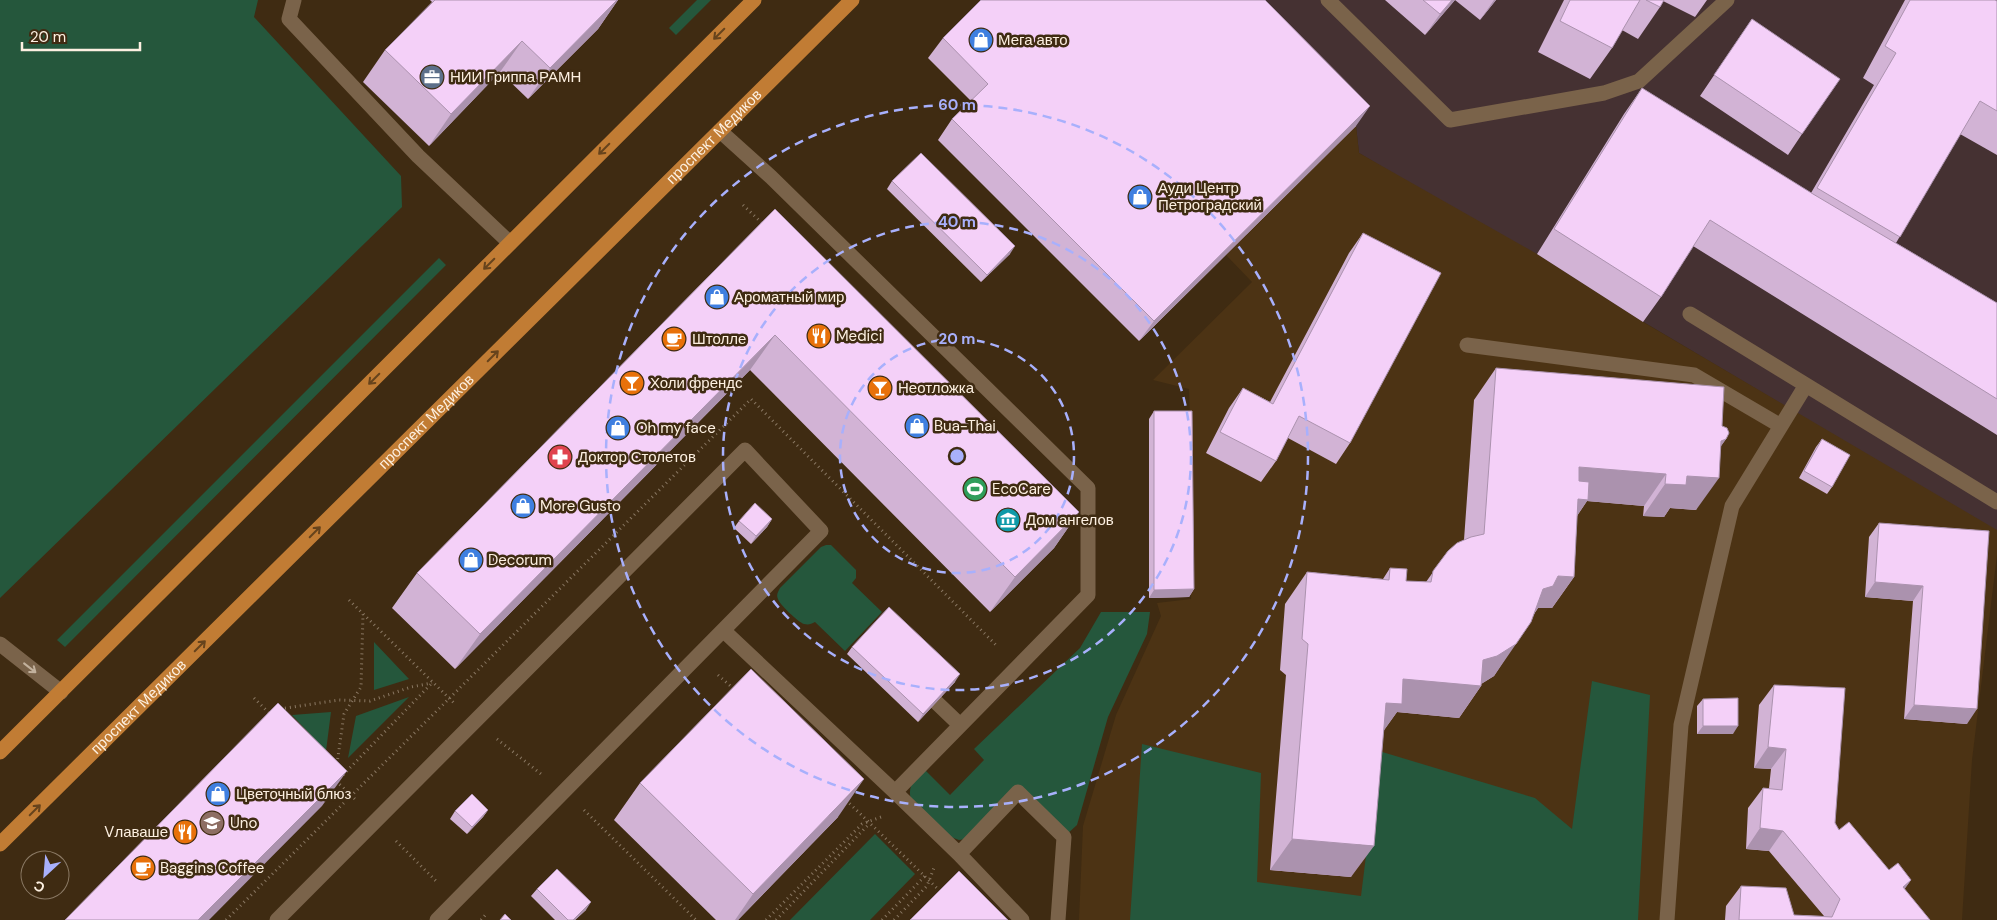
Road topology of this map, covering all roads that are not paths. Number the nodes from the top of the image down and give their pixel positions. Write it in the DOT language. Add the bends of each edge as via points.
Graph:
graph roads {
  1 [pos="294,0"];
  2 [pos="754,0"];
  3 [pos="852,0"];
  4 [pos="1328,0"];
  5 [pos="1727,0"];
  6 [pos="720,131"];
  7 [pos="510,243"];
  8 [pos="1690,314"];
  9 [pos="1467,345"];
  10 [pos="1806,386"];
  11 [pos="1781,426"];
  12 [pos="1997,502"];
  13 [pos="724,631"];
  14 [pos="0,644"];
  15 [pos="61,692"];
  16 [pos="936,702"];
  17 [pos="960,725"];
  18 [pos="0,752"];
  19 [pos="895,792"];
  20 [pos="0,844"];
  21 [pos="959,854"];
  22 [pos="277,920"];
  23 [pos="437,920"];
  24 [pos="1022,920"];
  25 [pos="1058,920"];
  26 [pos="1667,920"];
  1 -- 7 [label="lane" via="289,19 418,156"];
  2 -- 7 [label="main road, one-way"];
  3 -- 6 [label="main road, проспект Медиков"];
  4 -- 5 [label="lane" via="1450,120 1604,94 1638,81"];
  6 -- 17 [label="lane" via="1088,488 1088,595"];
  20 -- 6 [label="main road, проспект Медиков, one-way"];
  7 -- 15 [label="main road, one-way"];
  8 -- 10 [label="lane"];
  9 -- 11 [label="lane" via="1694,375"];
  10 -- 11 [label="lane"];
  10 -- 12 [label="lane"];
  11 -- 26 [label="lane" via="1732,506 1682,725"];
  13 -- 19 [label="lane"];
  13 -- 22 [label="lane" via="821,531 745,450"];
  13 -- 23 [label="lane"];
  14 -- 15 [label="lane, one-way"];
  15 -- 18 [label="main road"];
  16 -- 17 [label="lane"];
  17 -- 19 [label="lane"];
  19 -- 21 [label="lane"];
  21 -- 24 [label="lane"];
  21 -- 25 [label="lane" via="1018,792 1064,837"];
}
